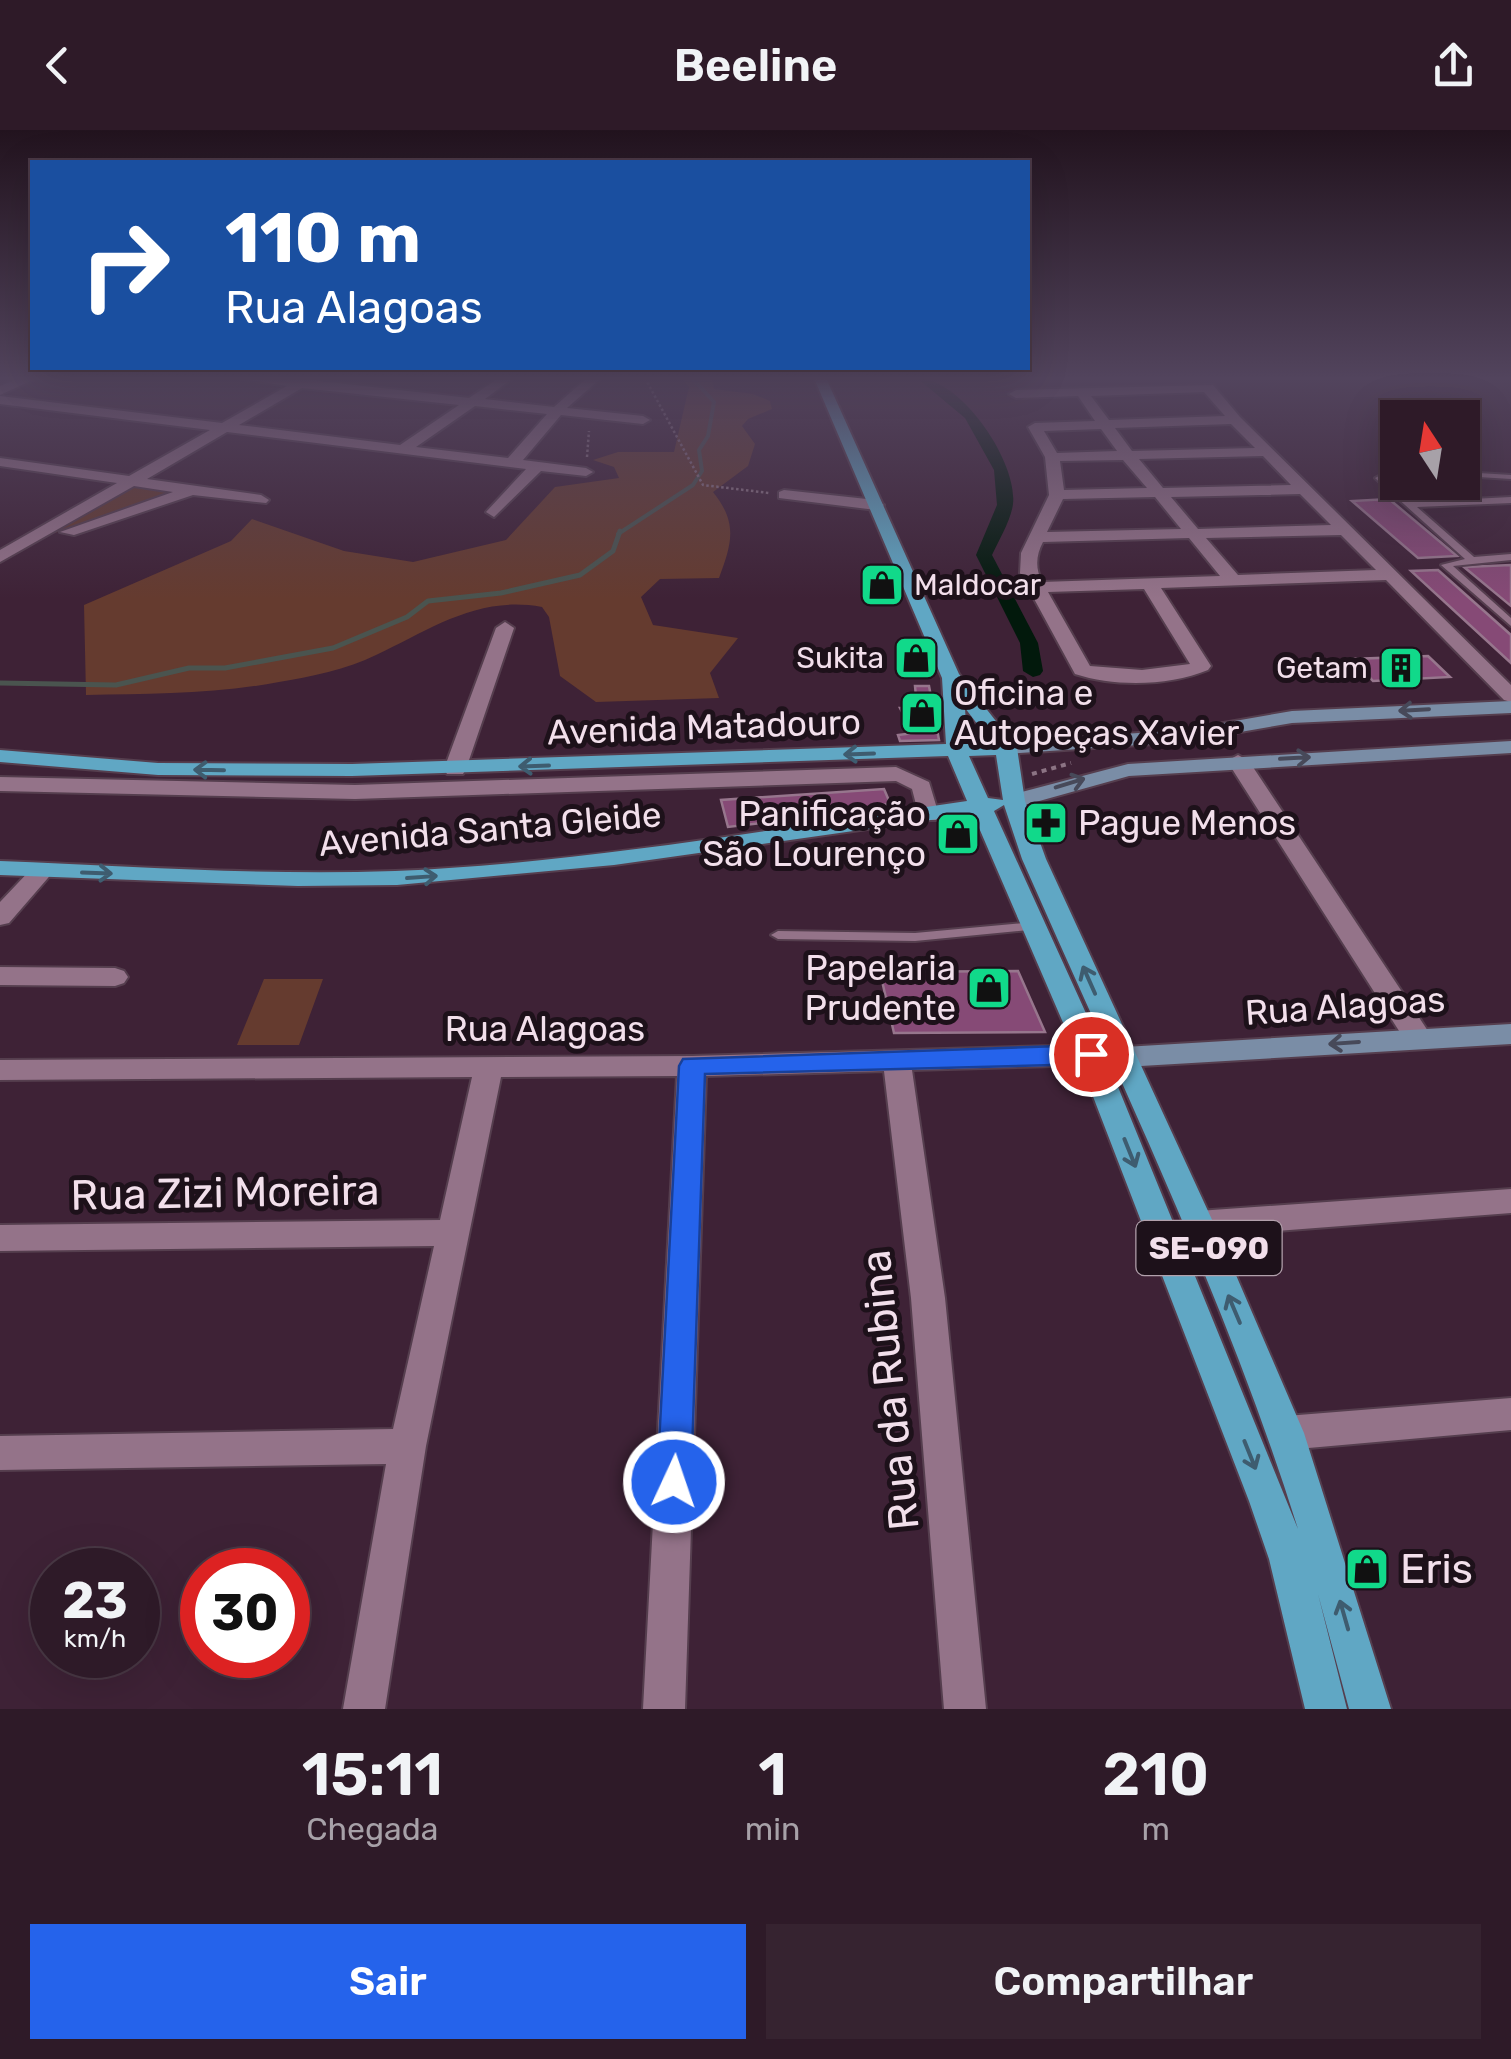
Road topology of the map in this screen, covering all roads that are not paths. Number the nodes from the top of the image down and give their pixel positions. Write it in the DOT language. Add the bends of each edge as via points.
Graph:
graph roads {
  1 [pos="184,452"];
  2 [pos="401,452"];
  3 [pos="522,452"];
  4 [pos="852,452"];
  5 [pos="1049,452"];
  6 [pos="1125,452"];
  7 [pos="1267,452"];
  8 [pos="1128,456"];
  9 [pos="1052,457"];
  10 [pos="0,462"];
  11 [pos="512,463"];
  12 [pos="537,466"];
  13 [pos="586,472"];
  14 [pos="1480,475"];
  15 [pos="1511,476"];
  16 [pos="134,481"];
  17 [pos="1306,489"];
  18 [pos="191,490"];
  19 [pos="1162,493"];
  20 [pos="784,495"];
  21 [pos="1057,495"];
  22 [pos="261,500"];
  23 [pos="1405,500"];
  24 [pos="1511,500"];
  25 [pos="1410,504"];
  26 [pos="876,505"];
  27 [pos="494,512"];
  28 [pos="1347,530"];
  29 [pos="1193,534"];
  30 [pos="1039,536"];
  31 [pos="1,551"];
  32 [pos="1511,558"];
  33 [pos="1472,560"];
  34 [pos="1392,576"];
  35 [pos="1233,580"];
  36 [pos="1149,582"];
  37 [pos="1034,587"];
  38 [pos="1511,623"];
  39 [pos="505,628"];
  40 [pos="950,675"];
  41 [pos="1511,696"];
  42 [pos="1511,707"];
  43 [pos="1511,747"];
  44 [pos="1006,748"];
  45 [pos="956,750"];
  46 [pos="0,756"];
  47 [pos="1238,761"];
  48 [pos="455,769"];
  49 [pos="0,784"];
  50 [pos="998,803"];
  51 [pos="928,815"];
  52 [pos="0,868"];
  53 [pos="42,871"];
  54 [pos="0,917"];
  55 [pos="1034,926"];
  56 [pos="778,934"];
  57 [pos="0,976"];
  58 [pos="115,977"];
  59 [pos="1511,1034"];
  60 [pos="1418,1038"];
  61 [pos="1091,1054"];
  62 [pos="1124,1058"];
  63 [pos="897,1062"];
  64 [pos="489,1066"];
  65 [pos="692,1066"];
  66 [pos="0,1070"];
  67 [pos="1511,1201"];
  68 [pos="1198,1224"];
  69 [pos="452,1232"];
  70 [pos="0,1238"];
  71 [pos="1511,1414"];
  72 [pos="1286,1433"];
  73 [pos="408,1446"];
  74 [pos="0,1453"];
  75 [pos="364,1709"];
  76 [pos="664,1709"];
  77 [pos="965,1709"];
  78 [pos="1326,1709"];
  79 [pos="1370,1709"];
  1 -- 16 [label="street"];
  2 -- 11 [label="street"];
  3 -- 11 [label="street"];
  4 -- 26 [label="main road, SE-090"];
  5 -- 9 [label="street"];
  6 -- 8 [label="street"];
  7 -- 8 [label="street"];
  7 -- 17 [label="street"];
  8 -- 9 [label="street"];
  8 -- 19 [label="street"];
  9 -- 21 [label="street"];
  10 -- 16 [label="street"];
  11 -- 12 [label="street"];
  12 -- 13 [label="street"];
  12 -- 27 [label="street"];
  14 -- 15 [label="lane"];
  16 -- 18 [label="street"];
  16 -- 31 [label="street"];
  17 -- 19 [label="street"];
  17 -- 28 [label="street"];
  18 -- 22 [label="street"];
  18 -- 31 [label="street"];
  19 -- 21 [label="street"];
  19 -- 29 [label="street"];
  20 -- 26 [label="street"];
  21 -- 30 [label="street"];
  23 -- 25 [label="lane"];
  24 -- 25 [label="lane"];
  25 -- 33 [label="lane"];
  26 -- 40 [label="main road, SE-090"];
  28 -- 29 [label="street"];
  28 -- 34 [label="street"];
  29 -- 30 [label="street"];
  29 -- 35 [label="street"];
  30 -- 37 [label="street" via="1029,553"];
  32 -- 33 [label="lane"];
  33 -- 38 [label="lane" via="1446,565"];
  34 -- 35 [label="street"];
  34 -- 41 [label="street"];
  35 -- 36 [label="street"];
  36 -- 37 [label="street"];
  36 -- 37 [label="street" via="1197,656 1198,669 1085,672"];
  39 -- 48 [label="street"];
  40 -- 44 [label="main road, SE-090"];
  40 -- 45 [label="main road, SE-090"];
  42 -- 44 [label="main road, one-way" via="1292,717 1164,738"];
  47 -- 43 [label="main road, one-way"];
  44 -- 45 [label="main road, Avenida Matadouro"];
  44 -- 50 [label="main road, SE-090"];
  45 -- 48 [label="main road, Avenida Matadouro, one-way"];
  45 -- 50 [label="main road, SE-090"];
  48 -- 46 [label="main road, Avenida Matadouro, one-way" via="158,768"];
  50 -- 47 [label="main road, one-way" via="1103,774"];
  47 -- 60 [label="street"];
  49 -- 51 [label="street" via="354,792 896,774 926,788"];
  50 -- 51 [label="main road, Avenida Santa Gleide"];
  50 -- 55 [label="main road, SE-090"];
  62 -- 50 [label="main road, SE-090, one-way" via="1034,858"];
  53 -- 51 [label="main road, Avenida Santa Gleide, one-way" via="397,878 614,858"];
  52 -- 53 [label="main road, Avenida Santa Gleide"];
  53 -- 54 [label="street"];
  55 -- 56 [label="lane" via="915,937"];
  55 -- 61 [label="main road, SE-090"];
  57 -- 58 [label="street"];
  59 -- 60 [label="main road, Rua Alagoas"];
  60 -- 62 [label="main road, Rua Alagoas, one-way"];
  61 -- 63 [label="street, Rua Alagoas"];
  61 -- 78 [label="main road, SE-090, one-way" via="1284,1544"];
  62 -- 68 [label="main road, SE-090"];
  63 -- 65 [label="street, Rua Alagoas"];
  63 -- 77 [label="street, Rua da Rubina" via="936,1371"];
  64 -- 65 [label="street, Rua Alagoas"];
  64 -- 66 [label="street, Rua Alagoas"];
  64 -- 69 [label="street"];
  65 -- 76 [label="street"];
  67 -- 68 [label="street"];
  72 -- 68 [label="main road, SE-090, one-way"];
  69 -- 70 [label="street, Rua Zizi Moreira"];
  69 -- 73 [label="street"];
  71 -- 72 [label="street"];
  79 -- 72 [label="main road, SE-090, one-way"];
  73 -- 74 [label="street"];
  73 -- 75 [label="street"];
}
